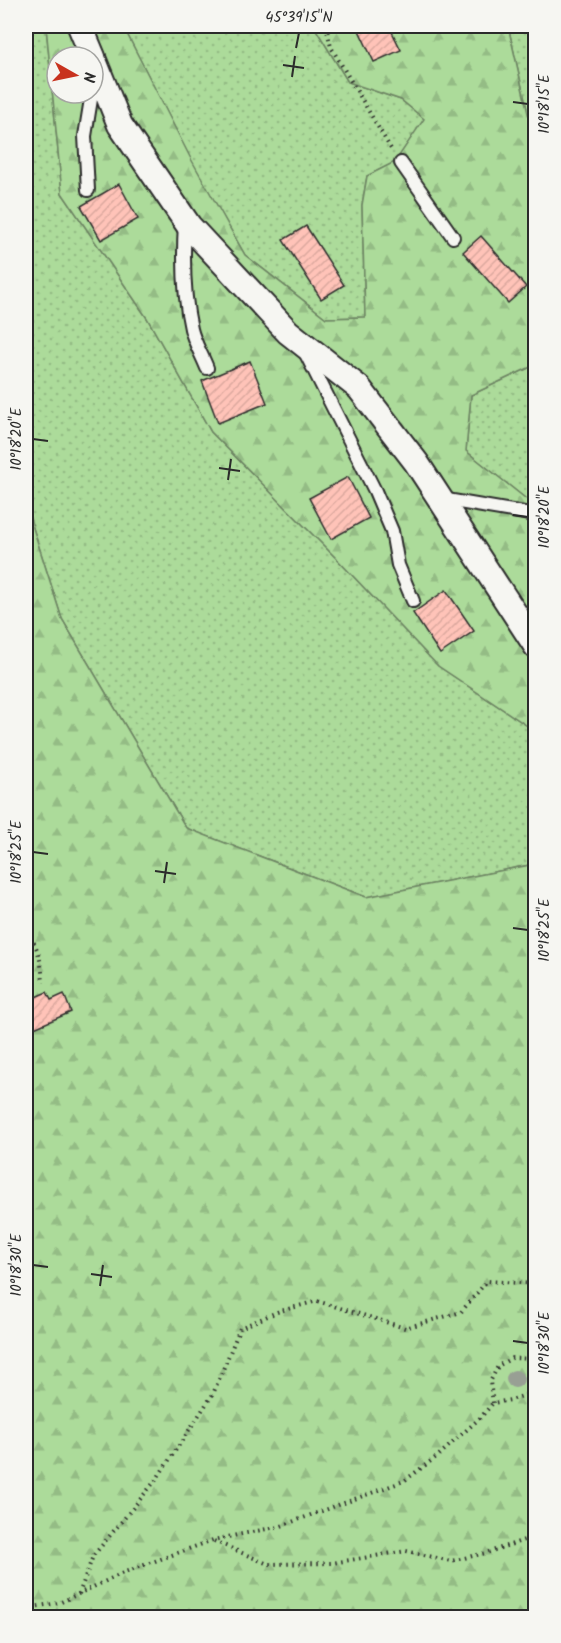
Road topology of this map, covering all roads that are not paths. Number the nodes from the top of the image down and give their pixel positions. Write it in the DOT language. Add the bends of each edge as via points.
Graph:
graph roads {
  1 [pos="80,26"];
  2 [pos="86,45"];
  3 [pos="105,92"];
  4 [pos="90,105"];
  5 [pos="401,163"];
  6 [pos="88,190"];
  7 [pos="185,220"];
  8 [pos="453,237"];
  9 [pos="298,340"];
  10 [pos="207,368"];
  11 [pos="440,498"];
  12 [pos="536,515"];
  13 [pos="413,601"];
  14 [pos="536,646"];
  1 -- 2 [label="street"];
  3 -- 7 [label="street" via="120,125"];
  4 -- 6 [label="lane" via="85,136"];
  5 -- 8 [label="lane"];
  7 -- 9 [label="street"];
  7 -- 10 [label="lane" via="186,297 191,330"];
  9 -- 11 [label="street" via="359,388"];
  9 -- 13 [label="lane" via="375,491 392,531 398,565"];
  11 -- 12 [label="lane"];
  11 -- 14 [label="street"];
}
